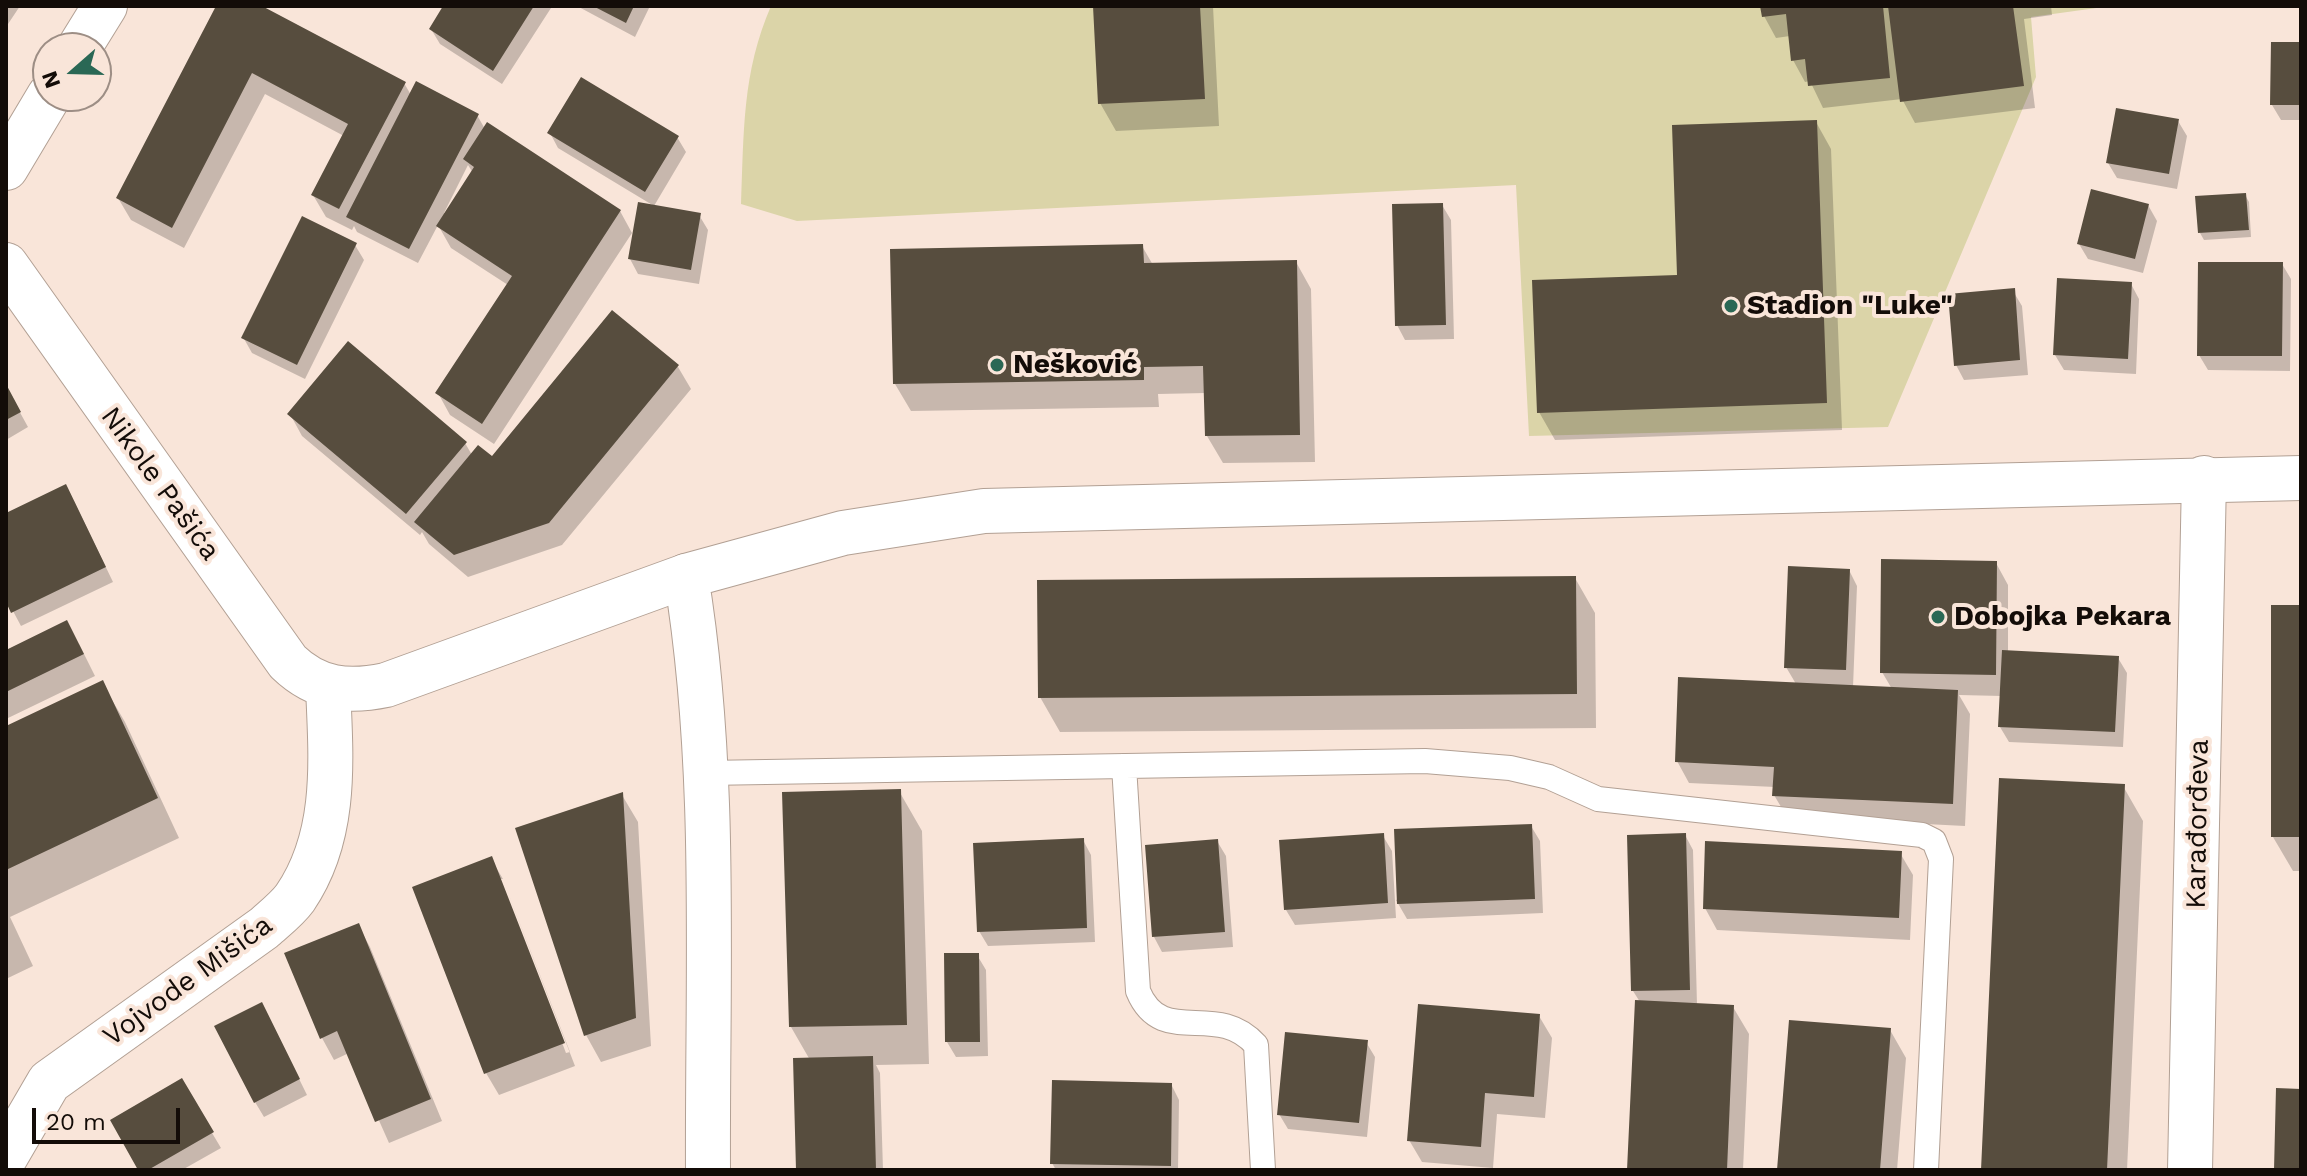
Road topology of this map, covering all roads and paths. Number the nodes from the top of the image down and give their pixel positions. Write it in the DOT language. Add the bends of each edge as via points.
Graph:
graph roads {
  1 [pos="105,6"];
  2 [pos="89,32"];
  3 [pos="39,112"];
  4 [pos="6,168"];
  5 [pos="6,265"];
  6 [pos="2204,478"];
  7 [pos="2301,478"];
  8 [pos="686,576"];
  9 [pos="328,687"];
  10 [pos="1124,766"];
  11 [pos="706,773"];
  12 [pos="6,1156"];
  13 [pos="708,1170"];
  14 [pos="1263,1170"];
  15 [pos="1926,1170"];
  16 [pos="2190,1170"];
  1 -- 2 [label="street"];
  3 -- 4 [label="street"];
  5 -- 9 [label="street, Nikole Pašića" via="288,662 301,675"];
  6 -- 7 [label="street"];
  6 -- 8 [label="street" via="984,511 830,536"];
  6 -- 16 [label="street, Karađorđeva"];
  8 -- 9 [label="street" via="386,685 355,691"];
  8 -- 11 [label="street"];
  9 -- 12 [label="street, Vojvode Mišića" via="327,823 294,900 264,928 49,1082"];
  10 -- 11 [label="lane"];
  10 -- 14 [label="lane" via="1138,991 1145,1010 1163,1021 1220,1023 1244,1032 1256,1045"];
  10 -- 15 [label="lane" via="1468,764 1549,777 1598,799 1922,835 1934,841 1941,859"];
  11 -- 13 [label="street"];
}
